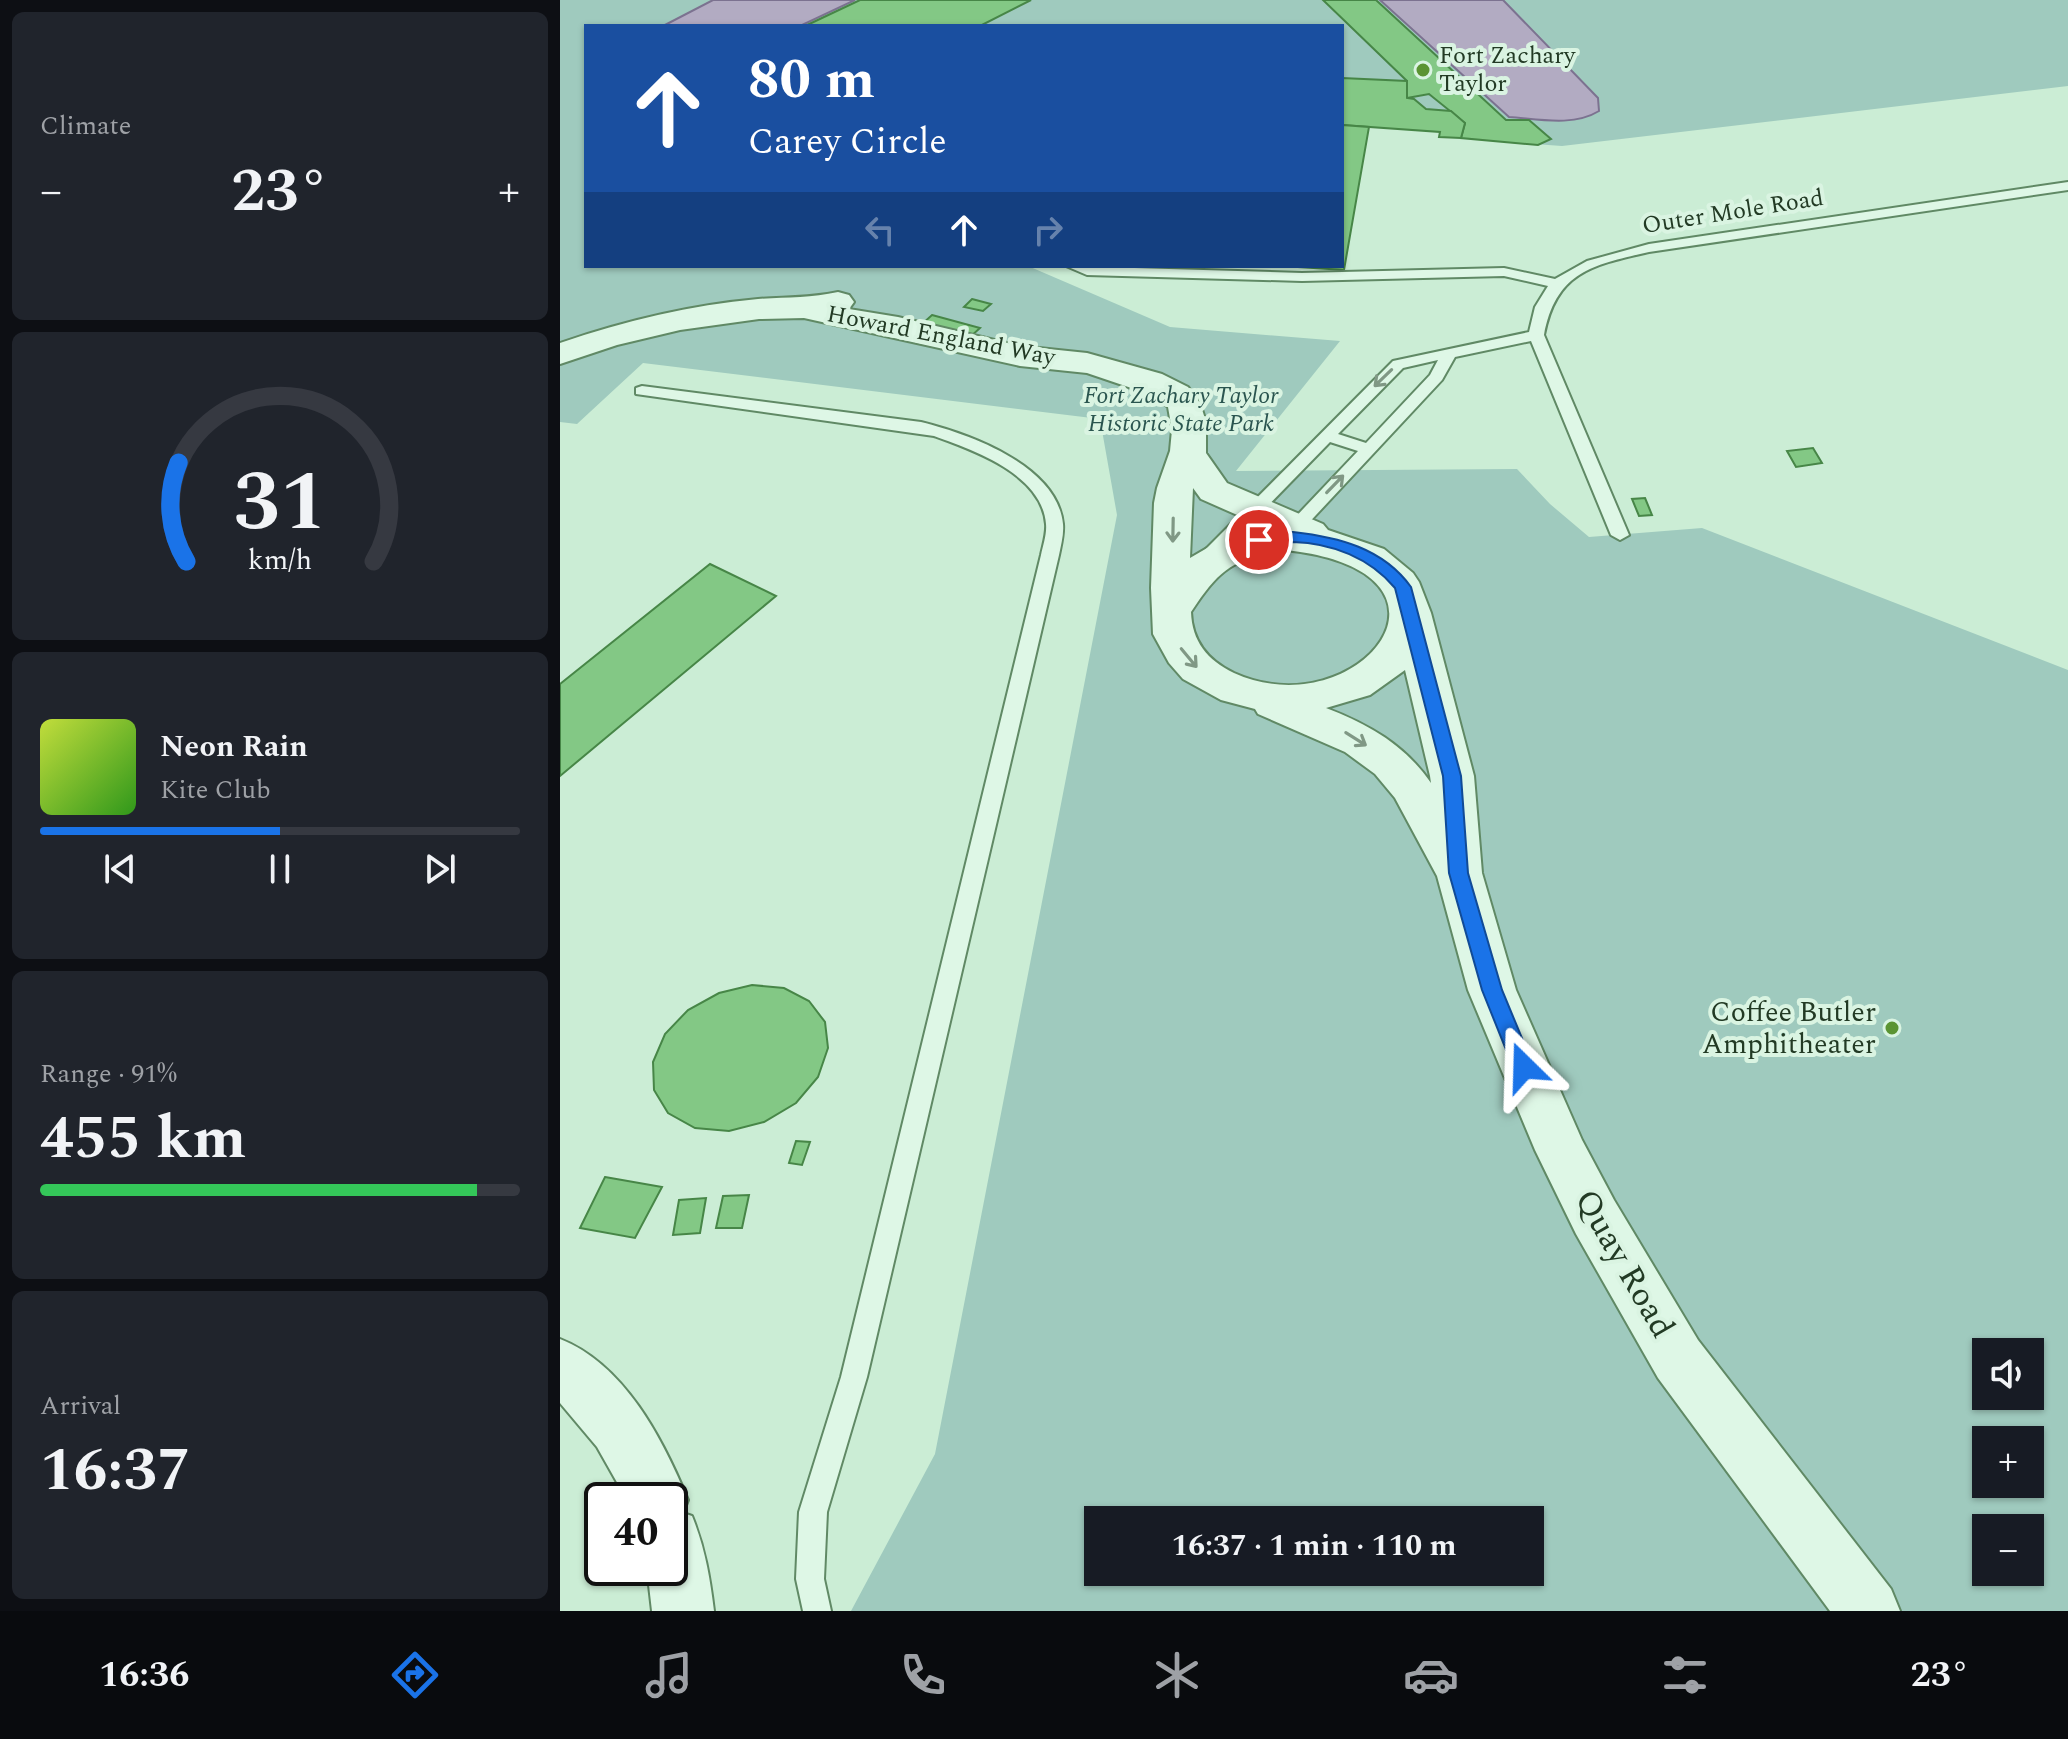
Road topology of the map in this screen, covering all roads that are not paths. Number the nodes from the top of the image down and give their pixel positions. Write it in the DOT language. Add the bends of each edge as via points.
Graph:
graph roads {
  1 [pos="2068,186"];
  2 [pos="1079,268"];
  3 [pos="1557,284"];
  4 [pos="1536,335"];
  5 [pos="560,354"];
  6 [pos="1448,355"];
  7 [pos="642,391"];
  8 [pos="1325,435"];
  9 [pos="1368,449"];
  10 [pos="1188,454"];
  11 [pos="1252,509"];
  12 [pos="1296,526"];
  13 [pos="1620,535"];
  14 [pos="1351,548"];
  15 [pos="1200,566"];
  16 [pos="1172,609"];
  17 [pos="1411,615"];
  18 [pos="1232,689"];
  19 [pos="1459,873"];
  20 [pos="560,1366"];
  21 [pos="650,1482"];
  22 [pos="680,1586"];
  23 [pos="683,1611"];
  24 [pos="817,1611"];
  25 [pos="1869,1611"];
  1 -- 3 [label="lane, Outer Mole Road" via="1649,248 1573,273"];
  2 -- 3 [label="lane" via="1302,277 1495,271"];
  3 -- 4 [label="lane" via="1541,308"];
  4 -- 6 [label="lane"];
  4 -- 13 [label="lane"];
  5 -- 10 [label="street, Howard England Way" via="680,320 759,309 810,308 821,316 896,314 1034,358 1073,360 1173,392 1188,414"];
  6 -- 8 [label="lane, one-way" via="1398,364"];
  6 -- 9 [label="lane" via="1437,377"];
  7 -- 24 [label="lane" via="943,433 1011,464 1037,489 1054,520 854,1377 813,1512 810,1579"];
  8 -- 9 [label="lane"];
  8 -- 11 [label="lane"];
  12 -- 9 [label="lane, one-way"];
  10 -- 11 [label="street" via="1214,491"];
  10 -- 16 [label="street, one-way" via="1174,491"];
  11 -- 12 [label="street"];
  11 -- 15 [label="lane"];
  12 -- 14 [label="street"];
  14 -- 15 [label="street" via="1293,537 1259,540 1226,550"];
  14 -- 17 [label="street" via="1390,571 1403,587"];
  15 -- 16 [label="street" via="1181,586"];
  16 -- 18 [label="street, one-way" via="1172,632 1184,655"];
  17 -- 18 [label="street" via="1407,638 1392,660 1369,678 1338,691 1302,698"];
  17 -- 19 [label="street, Quay Road" via="1452,776"];
  18 -- 19 [label="street, Quay Road, one-way" via="1340,729 1373,750 1403,777"];
  19 -- 25 [label="street, Quay Road" via="1492,990 1595,1217 1678,1359"];
  20 -- 21 [label="street" via="608,1412"];
  22 -- 23 [label="street"];
}
